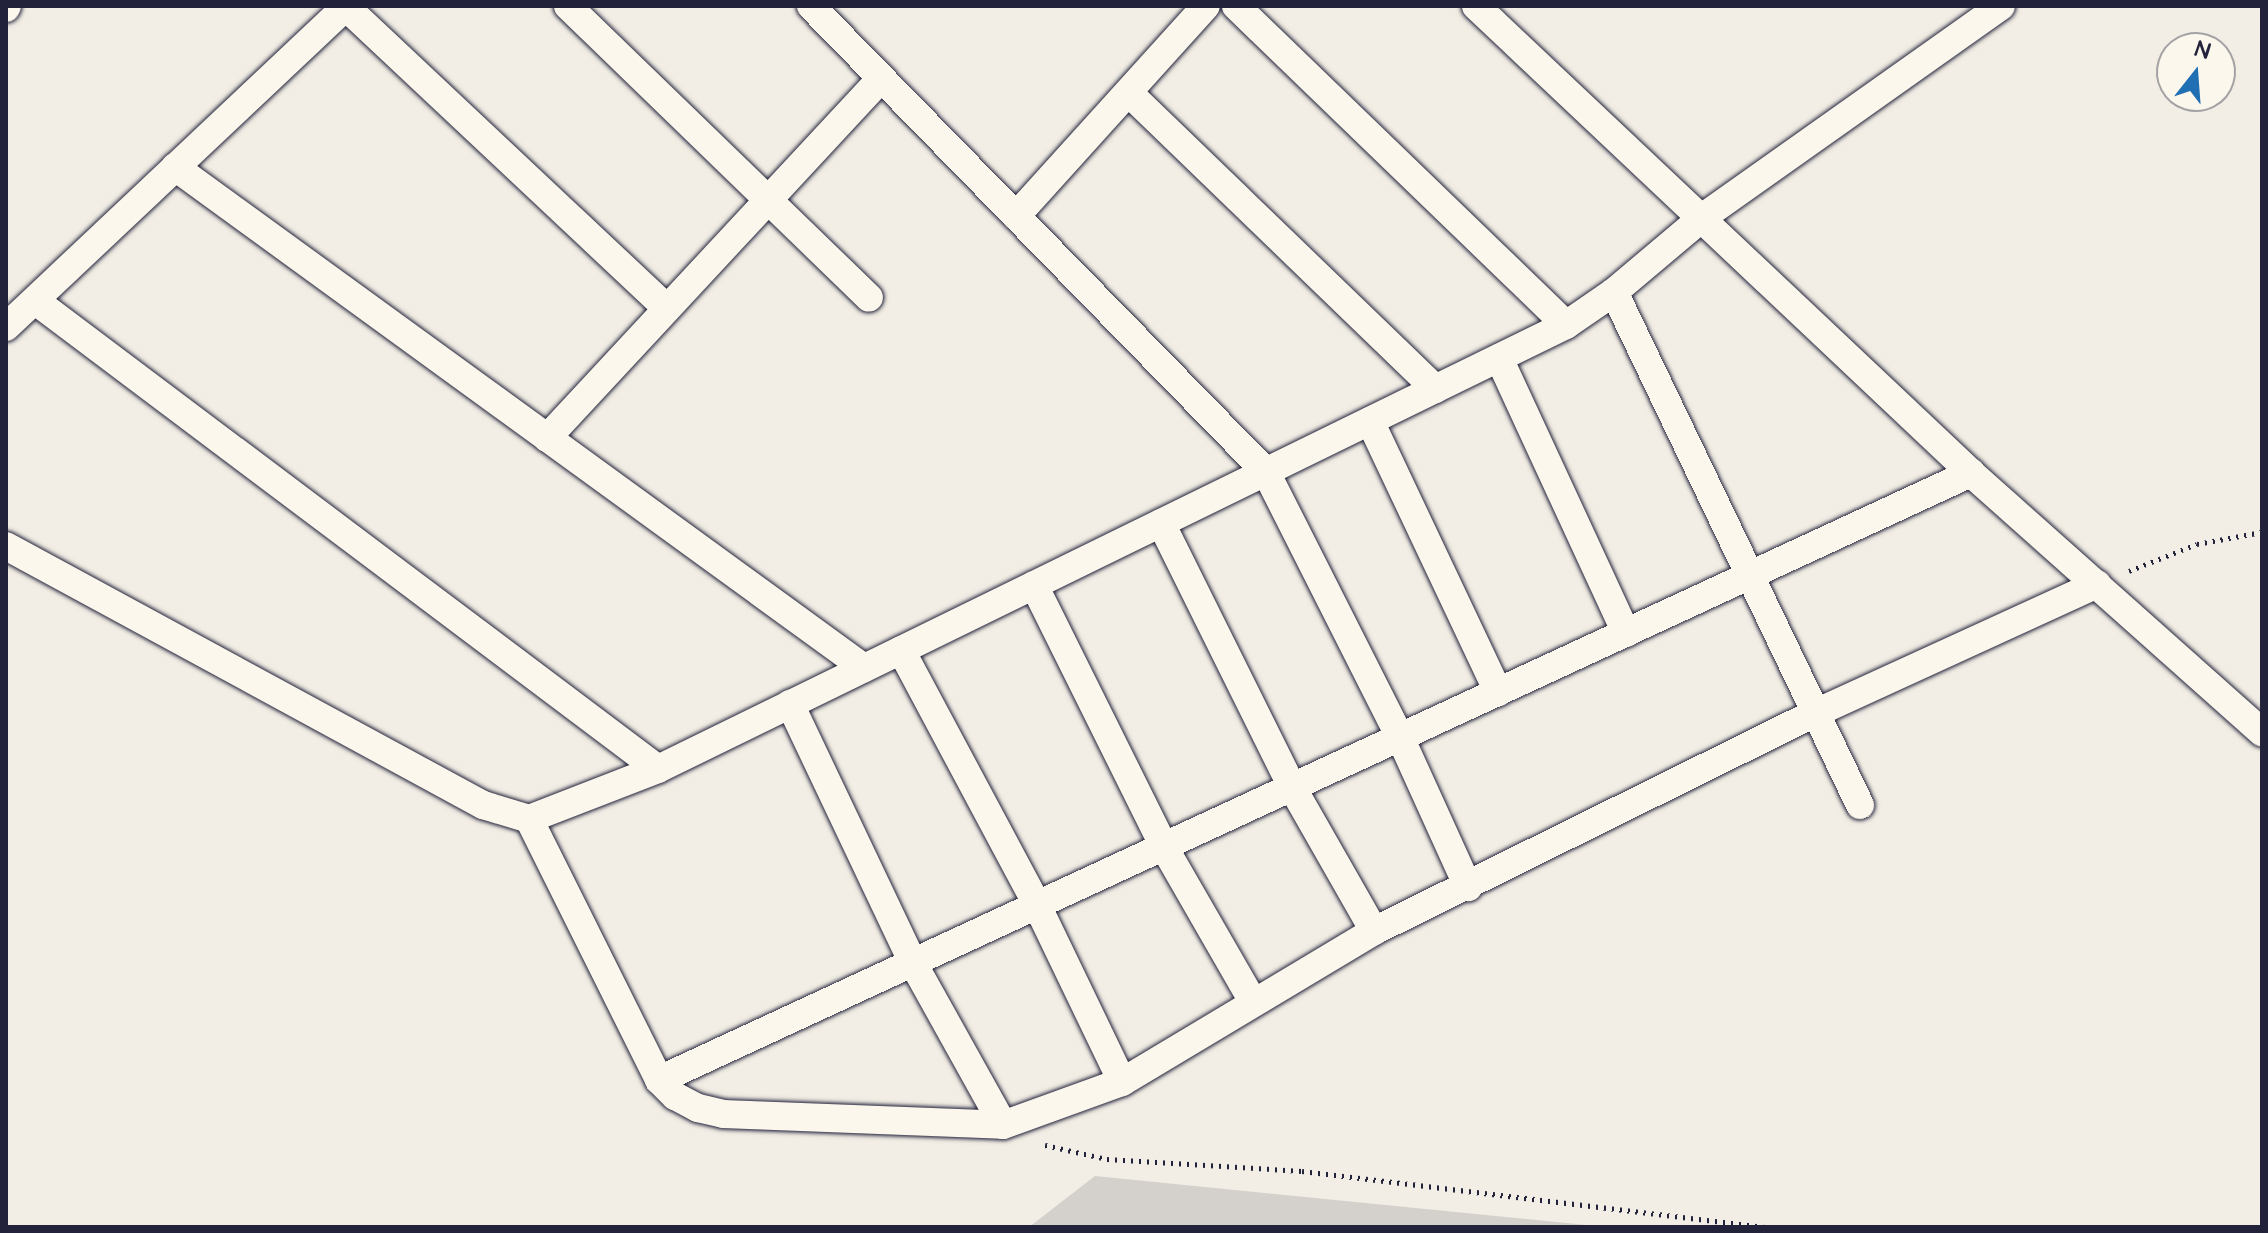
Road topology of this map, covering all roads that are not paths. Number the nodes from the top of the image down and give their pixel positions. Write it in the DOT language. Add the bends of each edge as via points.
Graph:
graph roads {
  1 [pos="346,6"];
  2 [pos="568,6"];
  3 [pos="811,6"];
  4 [pos="1206,6"];
  5 [pos="1236,6"];
  6 [pos="1476,6"];
  7 [pos="2001,6"];
  8 [pos="881,78"];
  9 [pos="1129,93"];
  10 [pos="175,167"];
  11 [pos="768,200"];
  12 [pos="1016,216"];
  13 [pos="1703,217"];
  14 [pos="1614,292"];
  15 [pos="869,298"];
  16 [pos="37,302"];
  17 [pos="667,308"];
  18 [pos="1566,325"];
  19 [pos="6,327"];
  20 [pos="1499,358"];
  21 [pos="1435,389"];
  22 [pos="1370,421"];
  23 [pos="547,438"];
  24 [pos="1266,472"];
  25 [pos="1971,473"];
  26 [pos="1161,523"];
  27 [pos="6,546"];
  28 [pos="1750,575"];
  29 [pos="2097,584"];
  30 [pos="1034,585"];
  31 [pos="1626,633"];
  32 [pos="901,650"];
  33 [pos="864,668"];
  34 [pos="1498,692"];
  35 [pos="790,704"];
  36 [pos="1818,712"];
  37 [pos="2262,732"];
  38 [pos="1400,737"];
  39 [pos="658,769"];
  40 [pos="1292,787"];
  41 [pos="1860,805"];
  42 [pos="529,819"];
  43 [pos="1164,847"];
  44 [pos="1468,887"];
  45 [pos="1037,905"];
  46 [pos="1374,931"];
  47 [pos="913,963"];
  48 [pos="1253,1002"];
  49 [pos="659,1080"];
  50 [pos="1122,1082"];
  51 [pos="1003,1125"];
  1 -- 10 [label="street"];
  1 -- 17 [label="street"];
  2 -- 11 [label="street"];
  3 -- 8 [label="street"];
  4 -- 9 [label="street"];
  5 -- 18 [label="street"];
  6 -- 13 [label="street"];
  7 -- 13 [label="street"];
  8 -- 11 [label="street"];
  8 -- 12 [label="street"];
  9 -- 12 [label="street"];
  9 -- 21 [label="street"];
  10 -- 16 [label="street"];
  10 -- 23 [label="street"];
  11 -- 15 [label="street"];
  11 -- 17 [label="street"];
  12 -- 24 [label="street"];
  13 -- 14 [label="street"];
  13 -- 25 [label="street"];
  14 -- 18 [label="street"];
  14 -- 28 [label="street"];
  16 -- 19 [label="street"];
  16 -- 39 [label="street"];
  17 -- 23 [label="street"];
  18 -- 20 [label="street"];
  20 -- 21 [label="street"];
  20 -- 31 [label="street"];
  21 -- 22 [label="street"];
  22 -- 24 [label="street"];
  22 -- 34 [label="street"];
  23 -- 33 [label="street"];
  24 -- 26 [label="street"];
  24 -- 38 [label="street"];
  25 -- 28 [label="street"];
  25 -- 29 [label="street"];
  26 -- 30 [label="street"];
  26 -- 40 [label="street"];
  27 -- 42 [label="street" via="483,805"];
  28 -- 31 [label="street"];
  28 -- 36 [label="street"];
  29 -- 36 [label="street"];
  29 -- 37 [label="street"];
  30 -- 32 [label="street"];
  30 -- 43 [label="street"];
  31 -- 34 [label="street"];
  32 -- 33 [label="street"];
  32 -- 45 [label="street"];
  33 -- 35 [label="street"];
  34 -- 38 [label="street"];
  35 -- 39 [label="street"];
  35 -- 47 [label="street"];
  36 -- 41 [label="street"];
  36 -- 44 [label="street"];
  38 -- 40 [label="street"];
  38 -- 44 [label="street"];
  39 -- 42 [label="street"];
  40 -- 43 [label="street"];
  40 -- 46 [label="street"];
  42 -- 49 [label="street"];
  43 -- 45 [label="street"];
  43 -- 48 [label="street"];
  44 -- 46 [label="street"];
  45 -- 47 [label="street"];
  45 -- 50 [label="street"];
  46 -- 48 [label="street"];
  47 -- 49 [label="street"];
  47 -- 51 [label="street"];
  48 -- 50 [label="street"];
  49 -- 51 [label="street" via="675,1096 723,1114"];
  50 -- 51 [label="street"];
}
